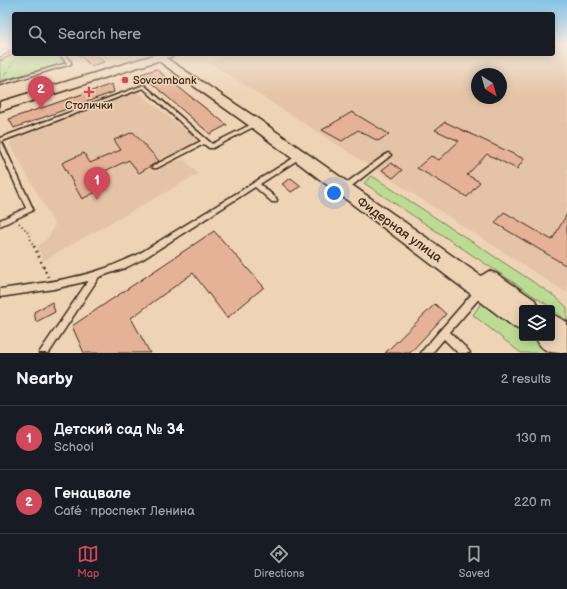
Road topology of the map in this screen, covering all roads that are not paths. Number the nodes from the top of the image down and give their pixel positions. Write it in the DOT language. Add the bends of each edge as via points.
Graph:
graph roads {
  1 [pos="69,61"];
  2 [pos="124,61"];
  3 [pos="144,61"];
  4 [pos="173,61"];
  5 [pos="173,61"];
  6 [pos="0,84"];
  7 [pos="0,102"];
  8 [pos="0,107"];
  9 [pos="256,124"];
  10 [pos="0,140"];
  11 [pos="205,142"];
  12 [pos="0,144"];
  13 [pos="388,155"];
  14 [pos="300,156"];
  15 [pos="155,167"];
  16 [pos="351,183"];
  17 [pos="257,185"];
  18 [pos="274,200"];
  19 [pos="0,223"];
  20 [pos="96,276"];
  21 [pos="482,289"];
  22 [pos="0,293"];
  23 [pos="523,305"];
  24 [pos="519,317"];
  25 [pos="555,328"];
  26 [pos="444,333"];
  27 [pos="567,337"];
  28 [pos="552,341"];
  29 [pos="567,352"];
  30 [pos="44,353"];
  31 [pos="426,353"];
  32 [pos="465,353"];
  1 -- 6 [label="lane" via="70,63"];
  2 -- 7 [label="main road"];
  3 -- 8 [label="main road"];
  4 -- 9 [label="street, Фидерная улица"];
  5 -- 16 [label="street, Фидерная улица"];
  9 -- 11 [label="lane" via="211,147"];
  9 -- 14 [label="street, Фидерная улица"];
  10 -- 11 [label="lane" via="144,86"];
  11 -- 15 [label="lane"];
  12 -- 19 [label="lane" via="30,209"];
  13 -- 16 [label="lane"];
  14 -- 17 [label="lane"];
  14 -- 21 [label="street, Фидерная улица"];
  16 -- 23 [label="street, Фидерная улица"];
  17 -- 18 [label="lane"];
  17 -- 20 [label="lane" via="140,257"];
  20 -- 22 [label="lane" via="52,286"];
  20 -- 30 [label="lane"];
  21 -- 24 [label="street, Фидерная улица"];
  21 -- 26 [label="lane"];
  25 -- 27 [label="street"];
  26 -- 31 [label="lane"];
  26 -- 32 [label="lane"];
  28 -- 29 [label="street"];
}
